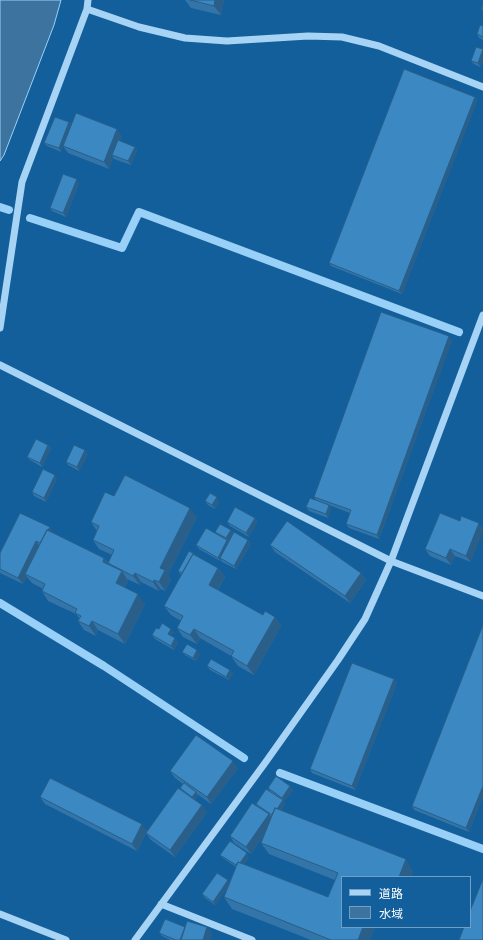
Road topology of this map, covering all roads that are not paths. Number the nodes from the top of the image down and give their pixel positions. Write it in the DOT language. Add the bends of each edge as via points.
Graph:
graph roads {
  1 [pos="88,0"];
  2 [pos="87,9"];
  3 [pos="483,87"];
  4 [pos="483,315"];
  5 [pos="0,328"];
  6 [pos="0,365"];
  7 [pos="391,562"];
  8 [pos="483,596"];
  9 [pos="161,904"];
  10 [pos="0,914"];
  11 [pos="66,940"];
  12 [pos="135,940"];
  13 [pos="252,940"];
  1 -- 2 [label="street"];
  2 -- 3 [label="street" via="139,27 184,38 227,41 308,36 342,37 379,46"];
  2 -- 5 [label="street" via="22,182"];
  4 -- 7 [label="street"];
  6 -- 7 [label="street"];
  7 -- 8 [label="street"];
  7 -- 9 [label="street" via="365,619 338,660"];
  9 -- 12 [label="street"];
  9 -- 13 [label="street"];
  10 -- 11 [label="street"];
}
